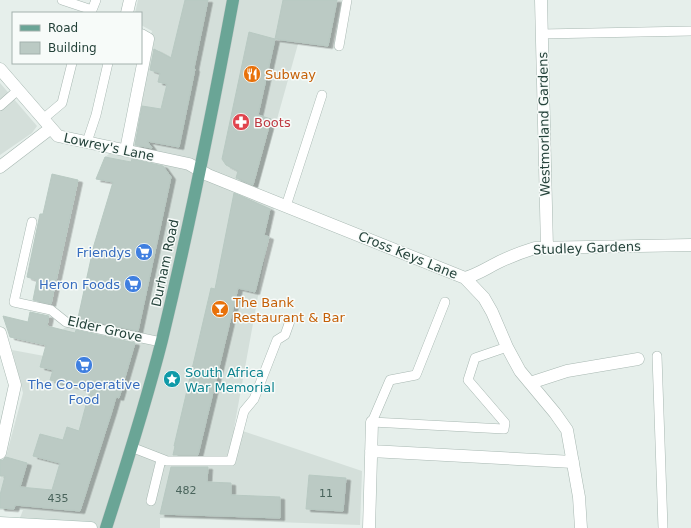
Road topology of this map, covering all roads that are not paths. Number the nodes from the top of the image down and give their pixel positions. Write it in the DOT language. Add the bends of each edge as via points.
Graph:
graph roads {
  1 [pos="62,0"];
  2 [pos="96,0"];
  3 [pos="130,0"];
  4 [pos="233,0"];
  5 [pos="347,0"];
  6 [pos="541,0"];
  7 [pos="86,11"];
  8 [pos="127,12"];
  9 [pos="691,31"];
  10 [pos="542,34"];
  11 [pos="142,36"];
  12 [pos="339,46"];
  13 [pos="72,64"];
  14 [pos="108,64"];
  15 [pos="0,69"];
  16 [pos="18,90"];
  17 [pos="322,95"];
  18 [pos="0,106"];
  19 [pos="43,119"];
  20 [pos="51,128"];
  21 [pos="87,142"];
  22 [pos="126,150"];
  23 [pos="0,167"];
  24 [pos="199,169"];
  25 [pos="286,206"];
  26 [pos="32,222"];
  27 [pos="691,245"];
  28 [pos="547,248"];
  29 [pos="465,278"];
  30 [pos="445,302"];
  31 [pos="290,321"];
  32 [pos="0,333"];
  33 [pos="161,342"];
  34 [pos="507,347"];
  35 [pos="657,356"];
  36 [pos="638,359"];
  37 [pos="530,383"];
  38 [pos="372,422"];
  39 [pos="131,448"];
  40 [pos="371,451"];
  41 [pos="0,453"];
  42 [pos="161,460"];
  43 [pos="574,462"];
  44 [pos="151,501"];
  45 [pos="0,522"];
  46 [pos="16,526"];
  47 [pos="91,528"];
  48 [pos="106,528"];
  49 [pos="369,528"];
  50 [pos="581,528"];
  51 [pos="663,528"];
  1 -- 7 [label="lane"];
  2 -- 7 [label="lane" via="92,10"];
  3 -- 8 [label="street"];
  4 -- 24 [label="main road, Durham Road"];
  5 -- 12 [label="lane"];
  6 -- 10 [label="street, Westmorland Gardens"];
  9 -- 10 [label="lane"];
  10 -- 28 [label="street, Westmorland Gardens"];
  11 -- 22 [label="street" via="148,39"];
  13 -- 19 [label="lane" via="62,103"];
  14 -- 21 [label="lane" via="96,116"];
  15 -- 16 [label="street, Lowrey's Lane"];
  16 -- 18 [label="lane"];
  16 -- 19 [label="street, Lowrey's Lane"];
  17 -- 25 [label="lane"];
  19 -- 20 [label="street, Lowrey's Lane"];
  20 -- 21 [label="street, Lowrey's Lane" via="58,136"];
  20 -- 23 [label="street"];
  21 -- 22 [label="street, Lowrey's Lane"];
  22 -- 24 [label="street, Lowrey's Lane" via="189,164"];
  24 -- 25 [label="street, Cross Keys Lane"];
  24 -- 33 [label="main road, Durham Road"];
  25 -- 29 [label="street, Cross Keys Lane"];
  26 -- 33 [label="lane, Elder Grove" via="14,302 51,310 66,322"];
  27 -- 28 [label="street, Studley Gardens"];
  28 -- 29 [label="street, Studley Gardens" via="523,252"];
  29 -- 34 [label="street, Cross Keys Lane" via="484,298"];
  30 -- 38 [label="lane" via="416,375 390,380"];
  31 -- 42 [label="lane" via="286,335 277,340 254,399 244,411 230,461"];
  32 -- 41 [label="street" via="15,385"];
  33 -- 39 [label="main road, Durham Road"];
  34 -- 37 [label="street, Cross Keys Lane"];
  34 -- 38 [label="lane" via="475,358 468,380 505,423 504,429"];
  35 -- 51 [label="lane"];
  36 -- 37 [label="street" via="567,371"];
  37 -- 43 [label="street, Cross Keys Lane" via="567,430"];
  38 -- 40 [label="street"];
  39 -- 42 [label="lane"];
  39 -- 48 [label="main road, Durham Road"];
  40 -- 43 [label="street"];
  40 -- 49 [label="street"];
  42 -- 44 [label="lane"];
  43 -- 50 [label="street, Cross Keys Lane"];
  45 -- 46 [label="street"];
  46 -- 47 [label="street"];
}
